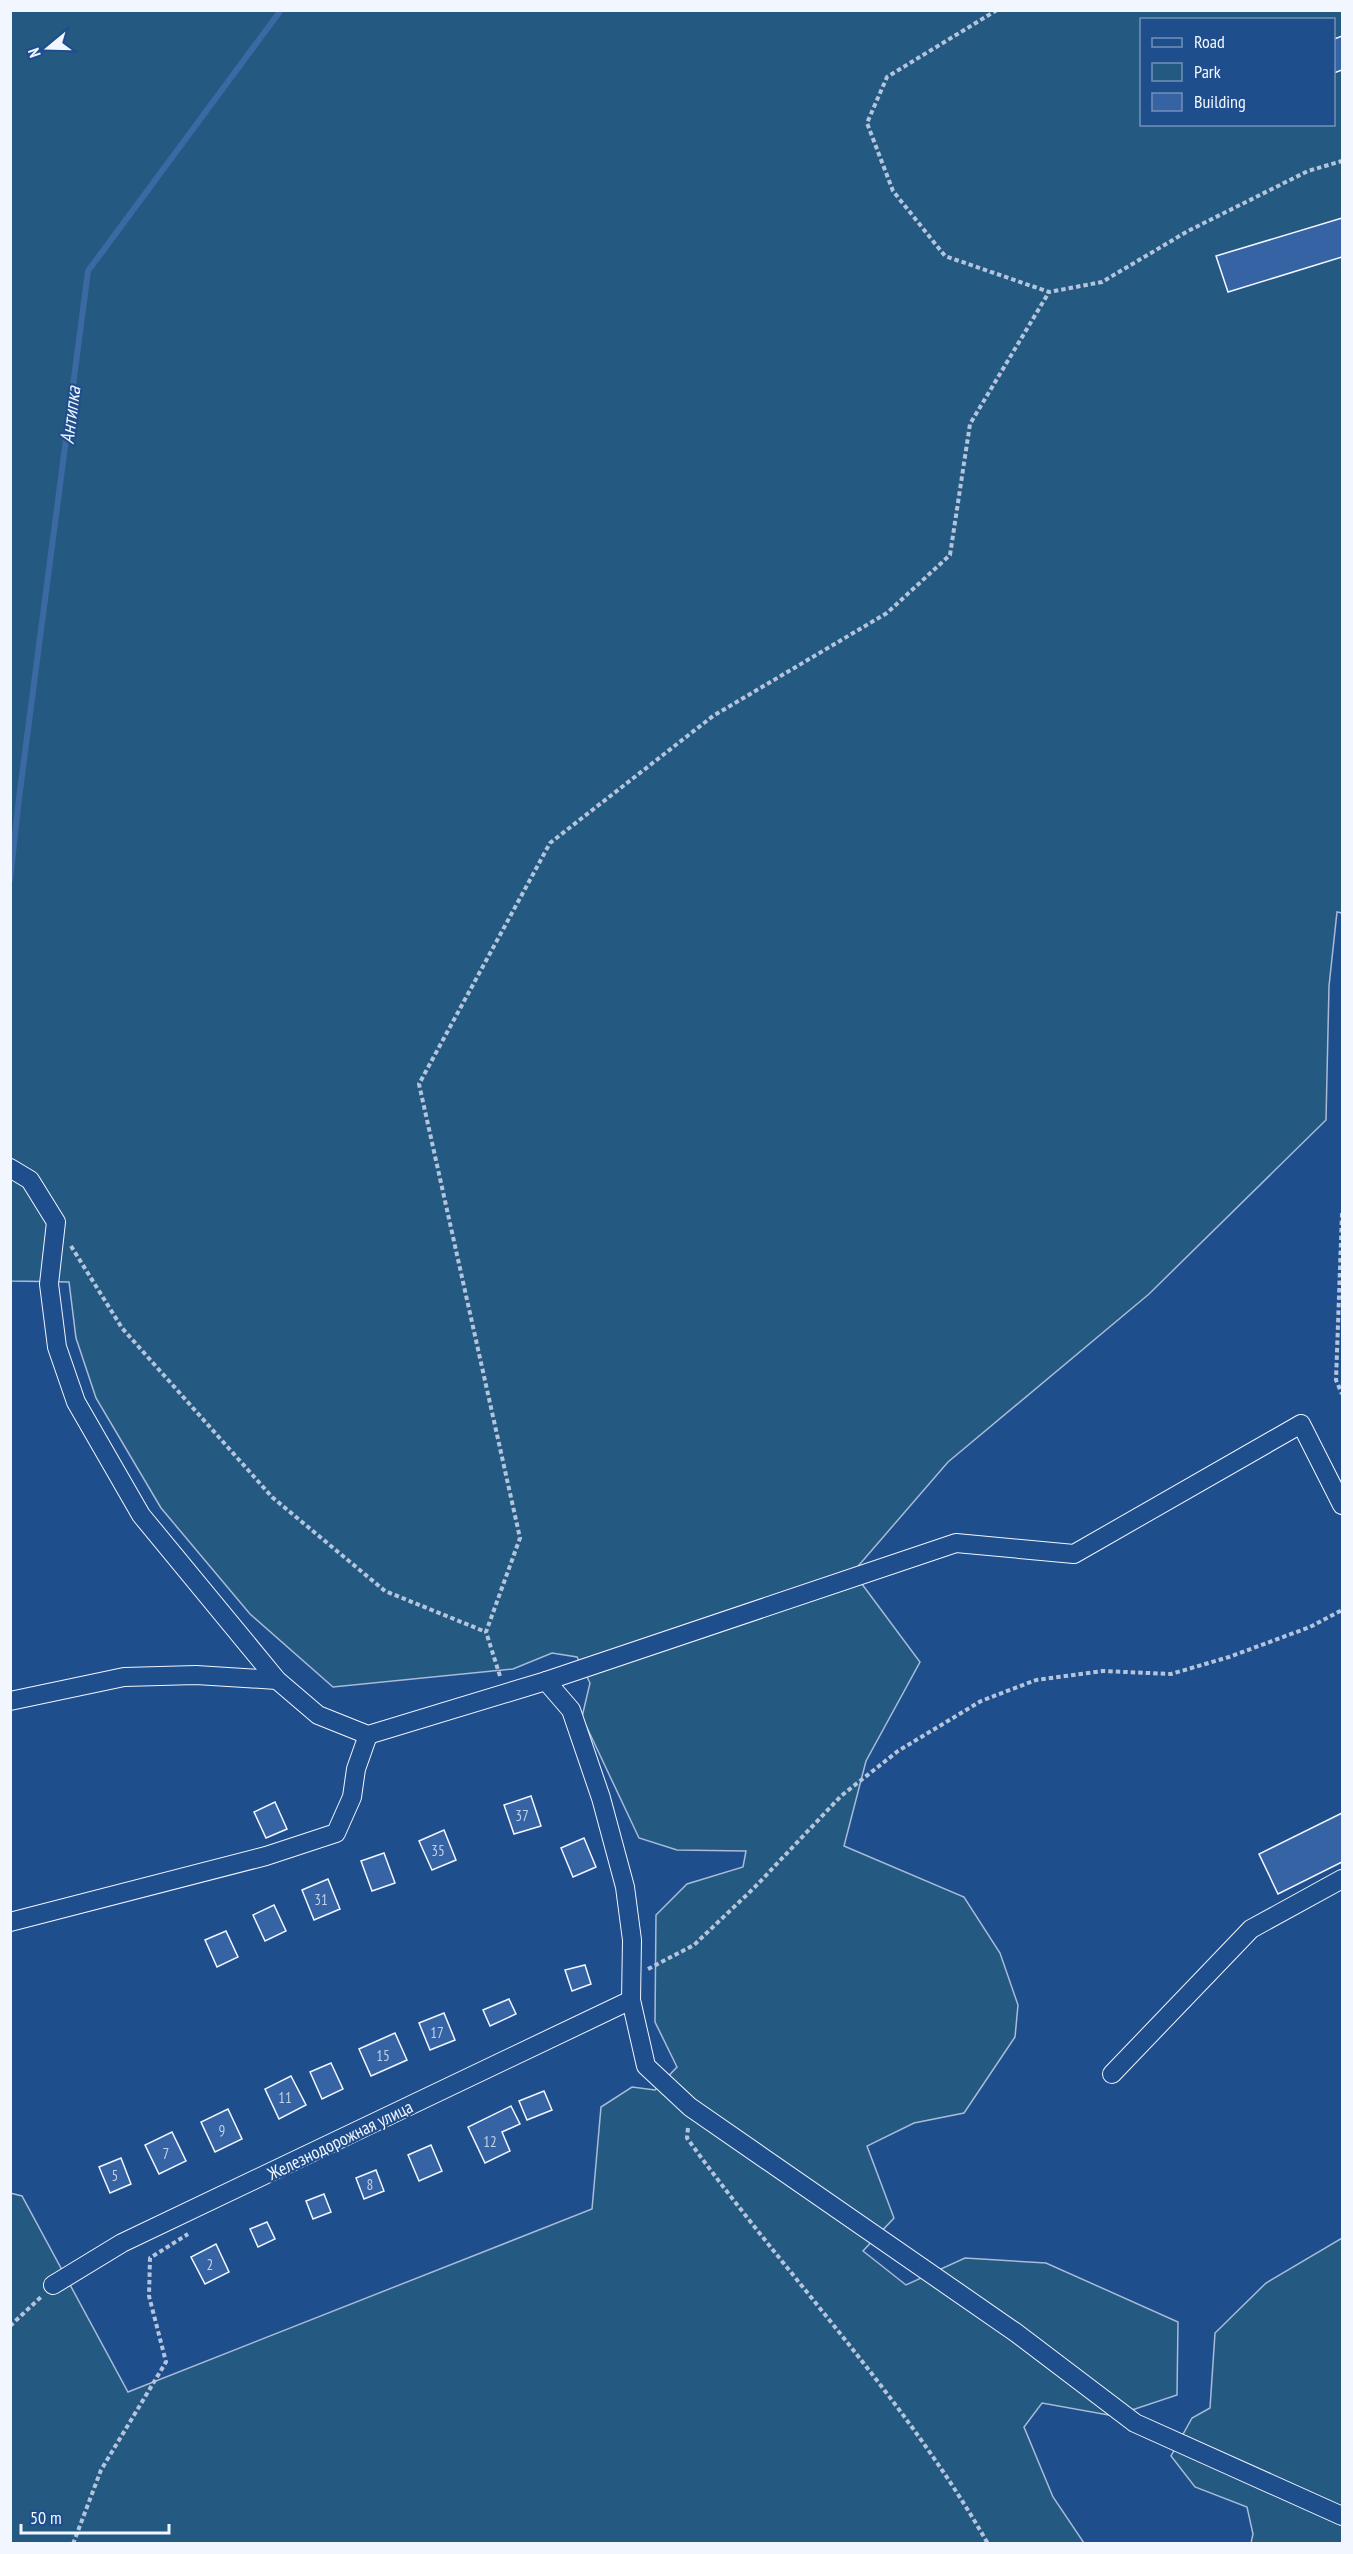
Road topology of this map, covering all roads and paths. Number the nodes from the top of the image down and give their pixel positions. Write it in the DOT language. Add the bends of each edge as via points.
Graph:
graph roads {
  1 [pos="997,10"];
  2 [pos="1342,161"];
  3 [pos="1049,291"];
  4 [pos="10,1168"];
  5 [pos="1342,1213"];
  6 [pos="56,1222"];
  7 [pos="1342,1394"];
  8 [pos="1342,1505"];
  9 [pos="1342,1610"];
  10 [pos="486,1632"];
  11 [pos="277,1680"];
  12 [pos="546,1681"];
  13 [pos="505,1692"];
  14 [pos="10,1701"];
  15 [pos="368,1735"];
  16 [pos="1342,1880"];
  17 [pos="10,1922"];
  18 [pos="632,1978"];
  19 [pos="631,2000"];
  20 [pos="1112,2074"];
  21 [pos="690,2108"];
  22 [pos="205,2204"];
  23 [pos="52,2285"];
  24 [pos="10,2325"];
  25 [pos="1342,2516"];
  26 [pos="73,2544"];
  27 [pos="988,2544"];
  1 -- 3 [label="path" via="887,78 867,123 893,191 945,256"];
  2 -- 3 [label="path" via="1308,171 1188,231 1102,282"];
  3 -- 10 [label="path" via="970,424 950,555 887,613 713,716 550,843 418,1084 520,1538"];
  4 -- 6 [label="street" via="30,1180"];
  5 -- 7 [label="path" via="1336,1380"];
  6 -- 10 [label="path" via="122,1328 272,1497 385,1592"];
  6 -- 11 [label="street" via="49,1284 57,1347 76,1402 141,1515"];
  8 -- 12 [label="street" via="1301,1424 1074,1554 956,1543"];
  9 -- 18 [label="path" via="1239,1654 1171,1674 1103,1671 1036,1680 981,1701 898,1751 841,1796 694,1945"];
  10 -- 13 [label="path"];
  11 -- 14 [label="street" via="196,1675 124,1677"];
  11 -- 15 [label="street" via="318,1715"];
  12 -- 13 [label="street"];
  12 -- 18 [label="street" via="571,1710 601,1798 625,1887"];
  13 -- 15 [label="street"];
  15 -- 17 [label="street" via="356,1769 352,1797 336,1833 266,1856"];
  16 -- 20 [label="street" via="1251,1929"];
  18 -- 19 [label="street"];
  19 -- 21 [label="street" via="646,2066"];
  19 -- 22 [label="street, Железнодорожная улица"];
  21 -- 25 [label="street" via="1015,2332 1135,2423"];
  21 -- 27 [label="path" via="687,2138 921,2438"];
  22 -- 23 [label="street, Железнодорожная улица" via="122,2243"];
  22 -- 26 [label="path" via="198,2228 150,2258 149,2296 166,2362 100,2470"];
  23 -- 24 [label="path"];
}
